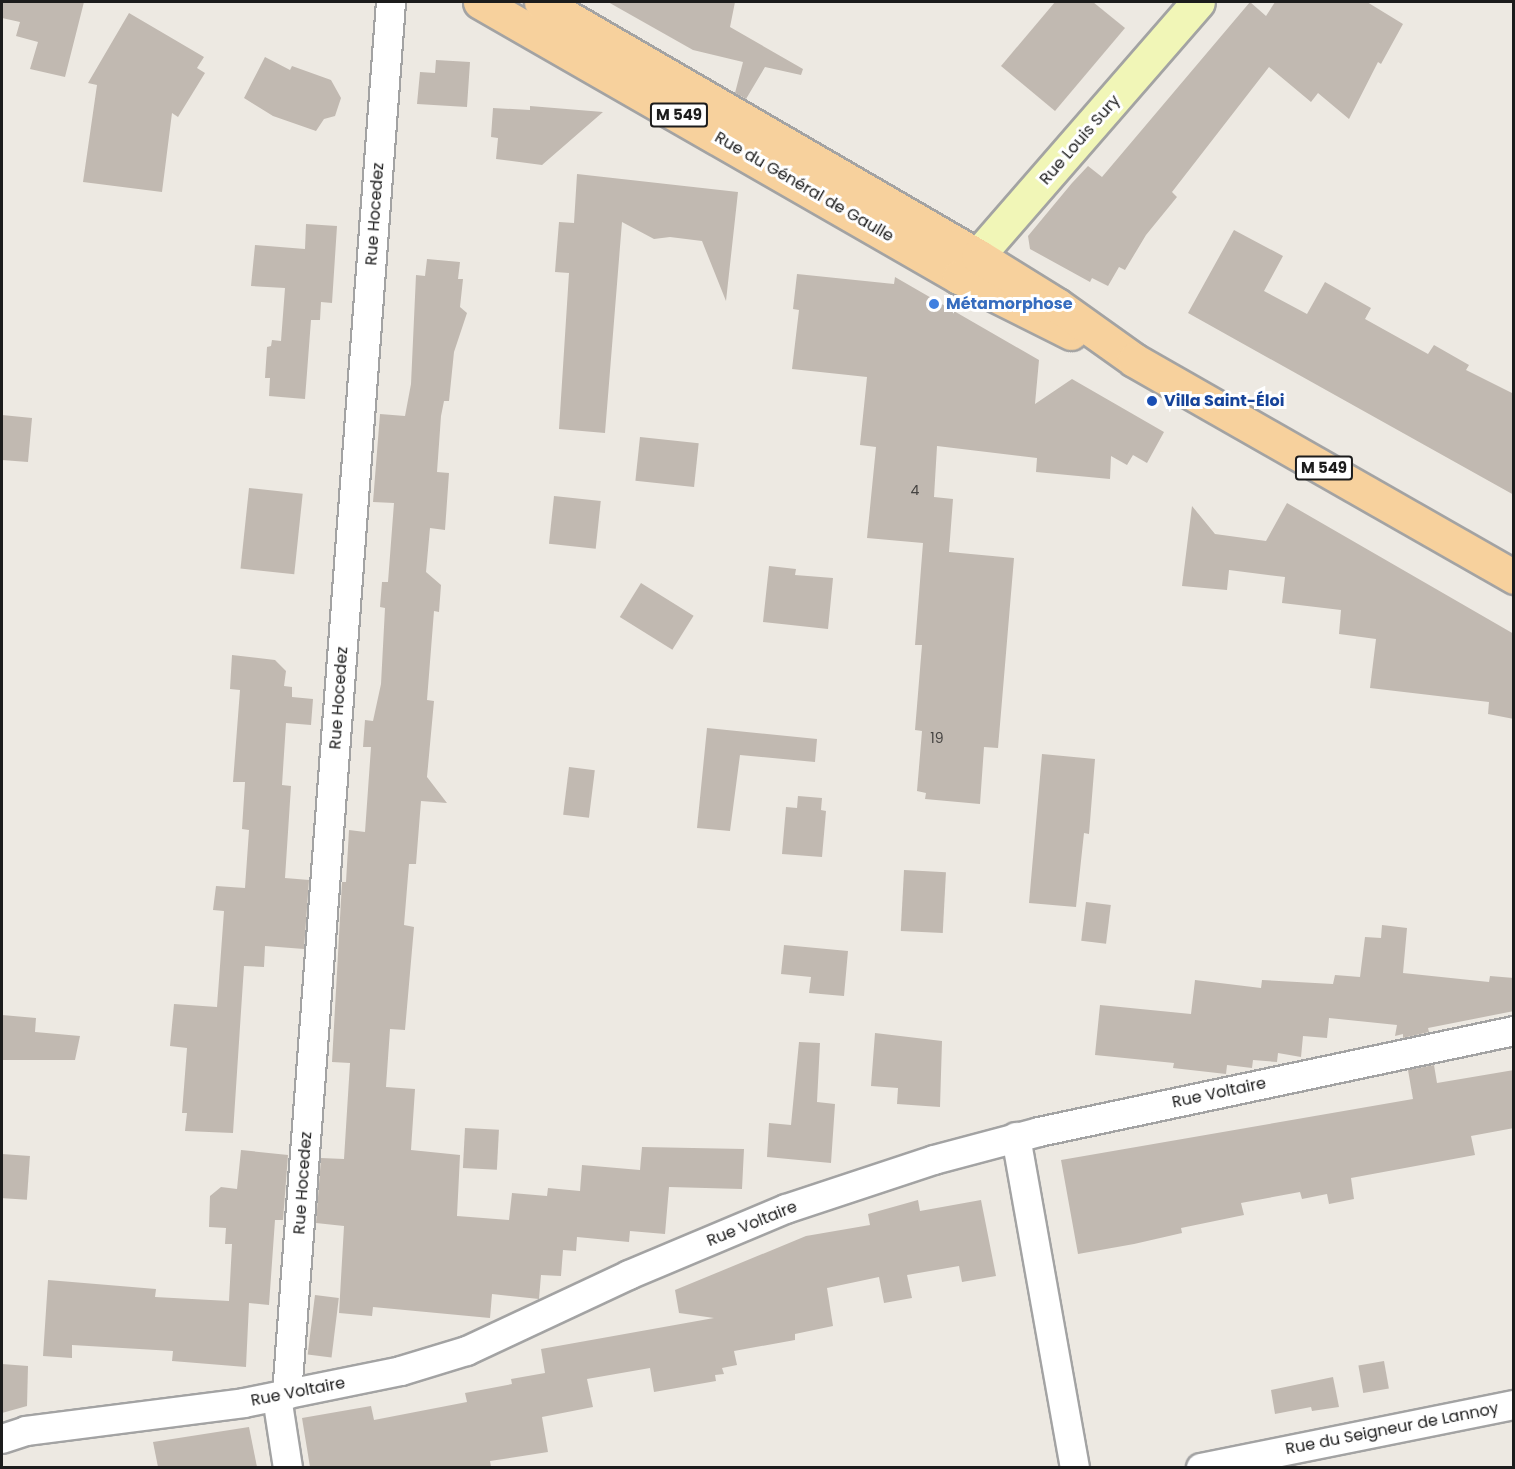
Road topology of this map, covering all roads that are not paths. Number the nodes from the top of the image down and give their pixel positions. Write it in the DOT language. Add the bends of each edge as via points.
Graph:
graph roads {
  1 [pos="391,2"];
  2 [pos="480,2"];
  3 [pos="541,2"];
  4 [pos="1198,2"];
  5 [pos="969,266"];
  6 [pos="1514,577"];
  7 [pos="1514,1031"];
  8 [pos="1016,1137"];
  9 [pos="282,1396"];
  10 [pos="1514,1405"];
  11 [pos="2,1439"];
  12 [pos="288,1467"];
  13 [pos="1075,1467"];
  14 [pos="1201,1467"];
  1 -- 9 [label="street, Rue Hocedez"];
  2 -- 5 [label="main road, Rue du Général de Gaulle / M 549"];
  3 -- 5 [label="main road, Rue du Général de Gaulle / M 549"];
  4 -- 5 [label="main road, Rue Louis Sury"];
  5 -- 6 [label="main road, Rue du Général de Gaulle / M 549" via="1057,305 1134,360"];
  7 -- 8 [label="street, Rue Voltaire"];
  8 -- 9 [label="street, Rue Voltaire" via="786,1209 629,1275 467,1351 401,1371"];
  8 -- 13 [label="street"];
  9 -- 11 [label="street, Rue Voltaire" via="26,1431"];
  9 -- 12 [label="street, Rue Hocedez"];
  10 -- 14 [label="street, Rue du Seigneur de Lannoy"];
}
